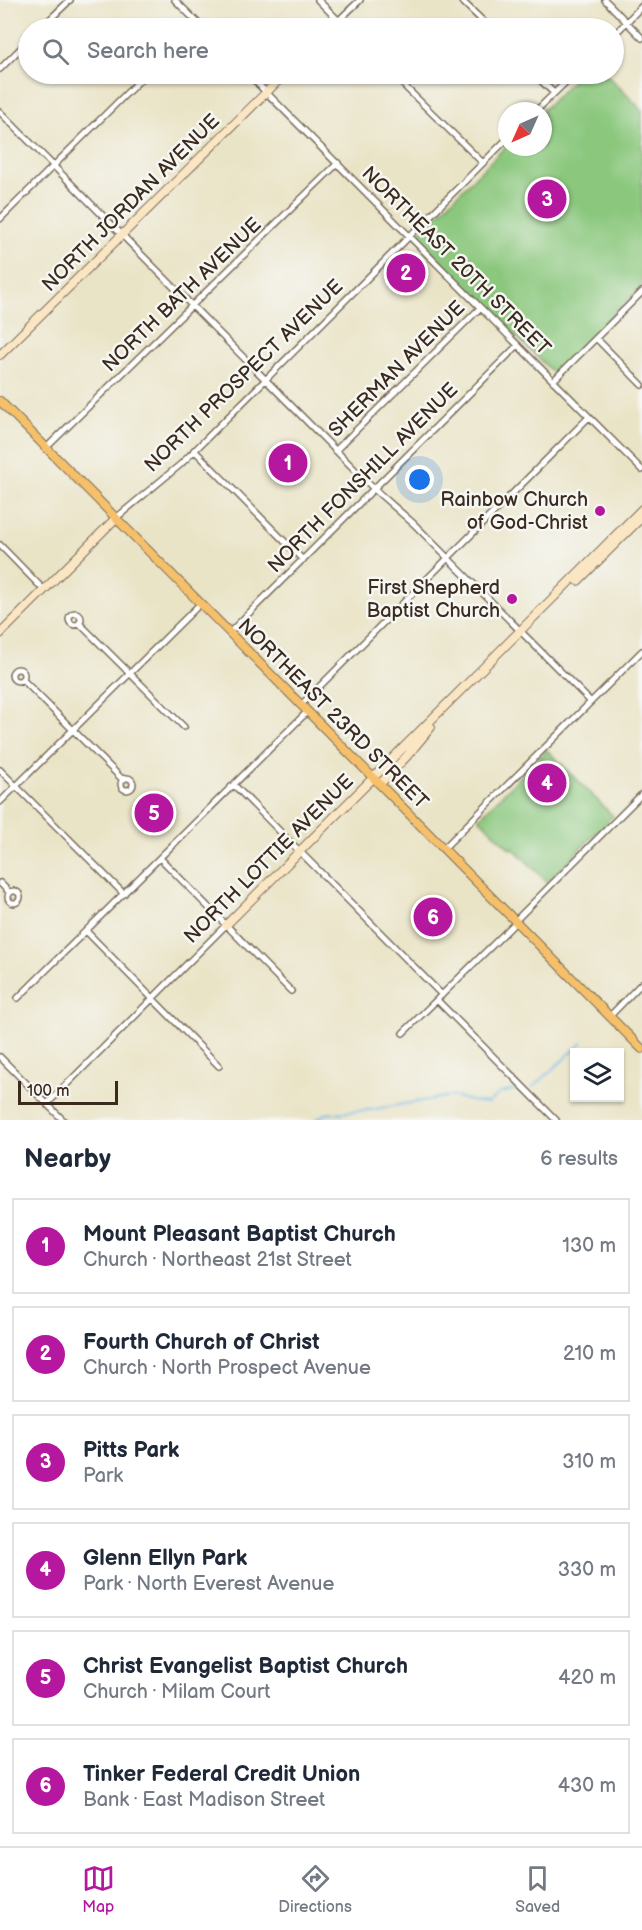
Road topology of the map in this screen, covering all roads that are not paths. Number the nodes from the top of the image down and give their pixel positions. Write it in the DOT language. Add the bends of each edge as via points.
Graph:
graph roads {
  1 [pos="70,0"];
  2 [pos="175,0"];
  3 [pos="318,0"];
  4 [pos="360,0"];
  5 [pos="461,0"];
  6 [pos="605,0"];
  7 [pos="642,6"];
  8 [pos="51,18"];
  9 [pos="192,18"];
  10 [pos="336,18"];
  11 [pos="342,18"];
  12 [pos="480,18"];
  13 [pos="623,18"];
  14 [pos="624,19"];
  15 [pos="627,22"];
  16 [pos="624,25"];
  17 [pos="642,38"];
  18 [pos="18,51"];
  19 [pos="0,69"];
  20 [pos="136,84"];
  21 [pos="259,84"];
  22 [pos="275,84"];
  23 [pos="402,84"];
  24 [pos="545,84"];
  25 [pos="563,84"];
  26 [pos="267,92"];
  27 [pos="554,93"];
  28 [pos="545,102"];
  29 [pos="0,112"];
  30 [pos="498,148"];
  31 [pos="338,163"];
  32 [pos="483,163"];
  33 [pos="53,166"];
  34 [pos="0,219"];
  35 [pos="122,236"];
  36 [pos="410,237"];
  37 [pos="642,292"];
  38 [pos="192,306"];
  39 [pos="480,308"];
  40 [pos="596,338"];
  41 [pos="518,345"];
  42 [pos="0,355"];
  43 [pos="265,380"];
  44 [pos="553,381"];
  45 [pos="642,385"];
  46 [pos="0,401"];
  47 [pos="590,417"];
  48 [pos="46,448"];
  49 [pos="194,450"];
  50 [pos="335,451"];
  51 [pos="642,470"];
  52 [pos="374,489"];
  53 [pos="642,509"];
  54 [pos="642,517"];
  55 [pos="116,518"];
  56 [pos="0,545"];
  57 [pos="448,558"];
  58 [pos="303,560"];
  59 [pos="44,590"];
  60 [pos="201,603"];
  61 [pos="79,623"];
  62 [pos="229,633"];
  63 [pos="522,633"];
  64 [pos="0,634"];
  65 [pos="642,651"];
  66 [pos="130,673"];
  67 [pos="22,679"];
  68 [pos="591,702"];
  69 [pos="304,708"];
  70 [pos="184,727"];
  71 [pos="73,730"];
  72 [pos="0,770"];
  73 [pos="123,780"];
  74 [pos="376,780"];
  75 [pos="234,785"];
  76 [pos="16,786"];
  77 [pos="642,794"];
  78 [pos="0,802"];
  79 [pos="444,849"];
  80 [pos="300,852"];
  81 [pos="160,858"];
  82 [pos="0,883"];
  83 [pos="10,893"];
  84 [pos="124,894"];
  85 [pos="515,921"];
  86 [pos="226,925"];
  87 [pos="86,931"];
  88 [pos="642,983"];
  89 [pos="291,991"];
  90 [pos="442,995"];
  91 [pos="18,998"];
  92 [pos="152,999"];
  93 [pos="436,1000"];
  94 [pos="609,1017"];
  95 [pos="403,1033"];
  96 [pos="642,1049"];
  97 [pos="0,1057"];
  98 [pos="219,1066"];
  99 [pos="47,1104"];
  100 [pos="63,1120"];
  101 [pos="556,1120"];
  1 -- 8 [label="street"];
  2 -- 9 [label="street"];
  3 -- 10 [label="street"];
  4 -- 11 [label="street"];
  5 -- 12 [label="street"];
  6 -- 13 [label="street"];
  7 -- 15 [label="street"];
  14 -- 15 [label="street"];
  15 -- 16 [label="street"];
  15 -- 17 [label="street"];
  18 -- 19 [label="street"];
  20 -- 33 [label="street"];
  21 -- 26 [label="street, NORTHEAST 20TH STREET"];
  22 -- 26 [label="street, NORTH JORDAN AVENUE"];
  23 -- 32 [label="street"];
  24 -- 27 [label="street"];
  25 -- 27 [label="street"];
  26 -- 31 [label="street, NORTHEAST 20TH STREET"];
  26 -- 35 [label="street, NORTH JORDAN AVENUE"];
  27 -- 28 [label="street"];
  29 -- 33 [label="street"];
  30 -- 32 [label="street, NORTH PROSPECT AVENUE"];
  31 -- 36 [label="street, NORTHEAST 20TH STREET"];
  31 -- 38 [label="street, NORTH BATH AVENUE"];
  32 -- 36 [label="street, NORTH PROSPECT AVENUE"];
  33 -- 34 [label="street"];
  33 -- 35 [label="street"];
  35 -- 38 [label="street"];
  35 -- 42 [label="street, NORTH JORDAN AVENUE"];
  36 -- 39 [label="street, NORTHEAST 20TH STREET"];
  36 -- 43 [label="street, NORTH PROSPECT AVENUE"];
  37 -- 40 [label="street"];
  38 -- 43 [label="street"];
  38 -- 48 [label="street, NORTH BATH AVENUE"];
  39 -- 41 [label="street, NORTHEAST 20TH STREET"];
  39 -- 50 [label="street, SHERMAN AVENUE"];
  40 -- 44 [label="street"];
  40 -- 45 [label="street"];
  41 -- 44 [label="street, NORTHEAST 20TH STREET"];
  41 -- 52 [label="street, NORTH FONSHILL AVENUE"];
  43 -- 49 [label="street, NORTH PROSPECT AVENUE"];
  43 -- 50 [label="street"];
  44 -- 47 [label="street, NORTHEAST 20TH STREET"];
  46 -- 48 [label="main road, NORTHEAST 23RD STREET"];
  47 -- 51 [label="street, NORTHEAST 20TH STREET"];
  47 -- 57 [label="street"];
  48 -- 55 [label="main road, NORTHEAST 23RD STREET"];
  49 -- 55 [label="street, NORTH PROSPECT AVENUE" via="168,477"];
  49 -- 58 [label="street"];
  50 -- 52 [label="street"];
  52 -- 57 [label="street"];
  52 -- 58 [label="street, NORTH FONSHILL AVENUE"];
  53 -- 63 [label="street, NORTH LOTTIE AVENUE"];
  54 -- 63 [label="street, NORTH LOTTIE AVENUE"];
  55 -- 59 [label="street, NORTH PROSPECT AVENUE"];
  55 -- 60 [label="main road, NORTHEAST 23RD STREET"];
  56 -- 59 [label="street"];
  57 -- 63 [label="street"];
  57 -- 69 [label="street"];
  58 -- 62 [label="street, NORTH FONSHILL AVENUE"];
  59 -- 64 [label="street, NORTH PROSPECT AVENUE"];
  60 -- 62 [label="main road, NORTHEAST 23RD STREET"];
  60 -- 66 [label="street"];
  61 -- 66 [label="street"];
  62 -- 69 [label="main road, NORTHEAST 23RD STREET"];
  63 -- 68 [label="street"];
  63 -- 74 [label="street, NORTH LOTTIE AVENUE" via="407,756"];
  65 -- 68 [label="street"];
  66 -- 70 [label="street"];
  66 -- 71 [label="street"];
  67 -- 71 [label="street"];
  68 -- 79 [label="street"];
  69 -- 74 [label="main road, NORTHEAST 23RD STREET"];
  69 -- 75 [label="street"];
  71 -- 73 [label="street"];
  71 -- 76 [label="street"];
  72 -- 76 [label="street"];
  74 -- 79 [label="main road, NORTHEAST 23RD STREET"];
  74 -- 80 [label="street, NORTH LOTTIE AVENUE"];
  75 -- 80 [label="street"];
  75 -- 81 [label="street"];
  76 -- 78 [label="street"];
  76 -- 84 [label="street"];
  77 -- 85 [label="street"];
  79 -- 85 [label="main road, NORTHEAST 23RD STREET"];
  80 -- 86 [label="street, NORTH LOTTIE AVENUE"];
  80 -- 90 [label="street"];
  81 -- 84 [label="street"];
  81 -- 86 [label="street"];
  82 -- 83 [label="street"];
  84 -- 87 [label="street"];
  85 -- 90 [label="street"];
  85 -- 94 [label="main road, NORTHEAST 23RD STREET"];
  86 -- 89 [label="street"];
  86 -- 92 [label="street, NORTH LOTTIE AVENUE"];
  87 -- 91 [label="street"];
  87 -- 92 [label="street"];
  88 -- 94 [label="street"];
  90 -- 93 [label="street"];
  92 -- 98 [label="street"];
  92 -- 99 [label="street, NORTH LOTTIE AVENUE"];
  93 -- 95 [label="street"];
  93 -- 101 [label="street"];
  94 -- 96 [label="main road, NORTHEAST 23RD STREET"];
  97 -- 99 [label="street"];
  99 -- 100 [label="street"];
}
